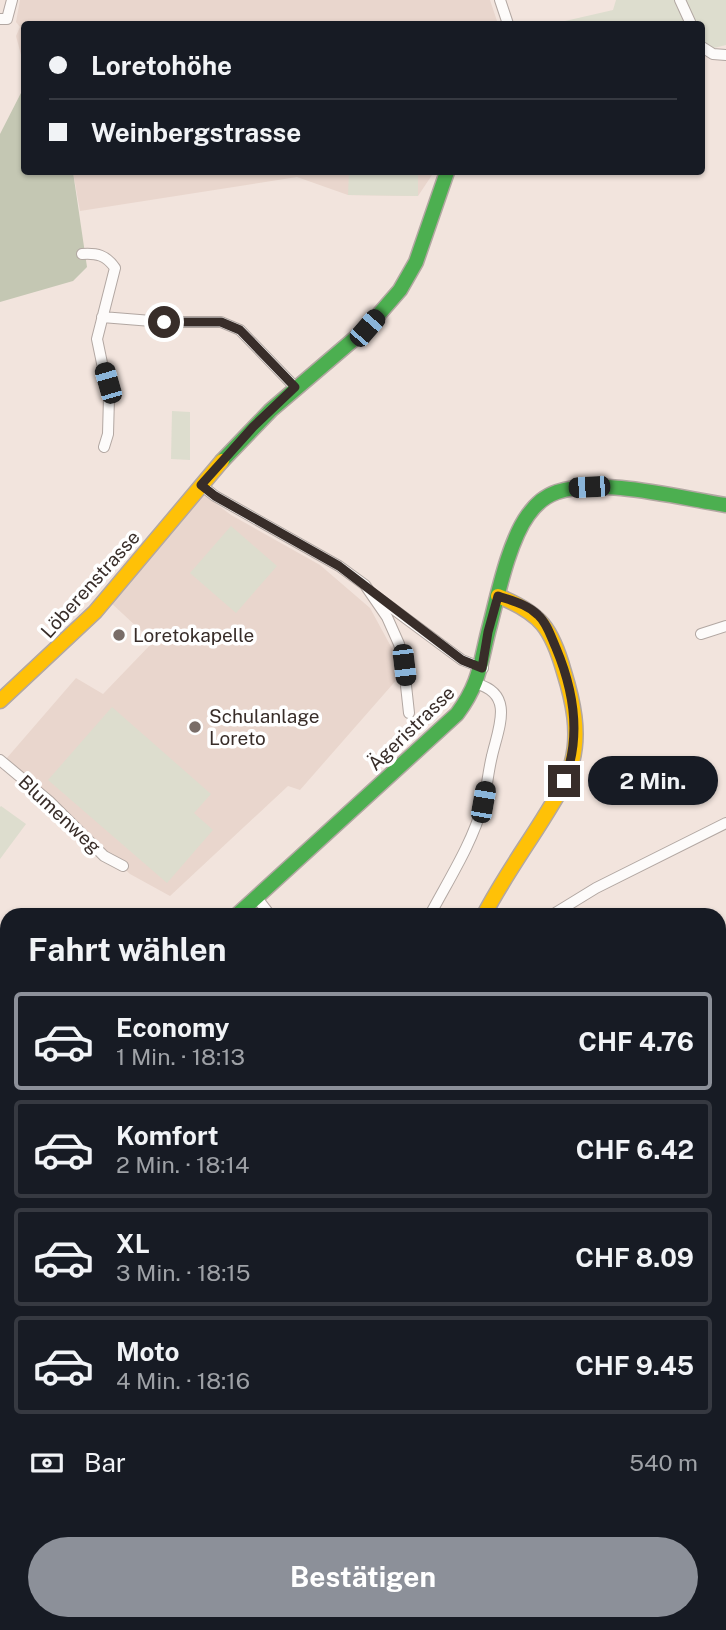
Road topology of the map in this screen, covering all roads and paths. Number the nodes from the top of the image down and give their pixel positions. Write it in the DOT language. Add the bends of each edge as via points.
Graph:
graph roads {
  1 [pos="12,0"];
  2 [pos="500,0"];
  3 [pos="680,0"];
  4 [pos="0,19"];
  5 [pos="507,21"];
  6 [pos="690,21"];
  7 [pos="705,48"];
  8 [pos="726,55"];
  9 [pos="446,175"];
  10 [pos="82,254"];
  11 [pos="102,317"];
  12 [pos="295,387"];
  13 [pos="104,447"];
  14 [pos="201,485"];
  15 [pos="726,505"];
  16 [pos="371,592"];
  17 [pos="498,596"];
  18 [pos="726,626"];
  19 [pos="701,634"];
  20 [pos="482,668"];
  21 [pos="477,684"];
  22 [pos="0,701"];
  23 [pos="409,713"];
  24 [pos="0,760"];
  25 [pos="726,823"];
  26 [pos="123,866"];
  27 [pos="257,898"];
  28 [pos="245,908"];
  29 [pos="265,908"];
  30 [pos="434,908"];
  31 [pos="488,908"];
  32 [pos="563,908"];
  1 -- 4 [label="street" via="7,19"];
  2 -- 5 [label="street"];
  3 -- 6 [label="street"];
  7 -- 8 [label="street"];
  9 -- 12 [label="street, Löberenstrasse" via="418,258 399,292 347,348"];
  10 -- 11 [label="street" via="109,259 115,268"];
  11 -- 12 [label="street" via="221,322 240,330"];
  11 -- 13 [label="street" via="97,340 109,397"];
  12 -- 14 [label="street, Löberenstrasse"];
  14 -- 16 [label="street" via="339,566"];
  14 -- 22 [label="street, Löberenstrasse" via="76,632"];
  15 -- 17 [label="street, Ägeristrasse" via="589,487 559,491 538,503 521,525"];
  16 -- 20 [label="street" via="462,660"];
  16 -- 23 [label="street" via="387,617 403,659"];
  17 -- 20 [label="street, Ägeristrasse"];
  17 -- 31 [label="street" via="527,606 547,626 570,690 575,741 552,804"];
  18 -- 19 [label="street"];
  20 -- 21 [label="street, Ägeristrasse"];
  21 -- 27 [label="street, Ägeristrasse" via="457,713"];
  21 -- 30 [label="street" via="498,695 501,717 470,841"];
  24 -- 26 [label="street, Blumenweg" via="104,856"];
  25 -- 32 [label="street"];
  27 -- 28 [label="street, Ägeristrasse"];
  27 -- 29 [label="street"];
}
